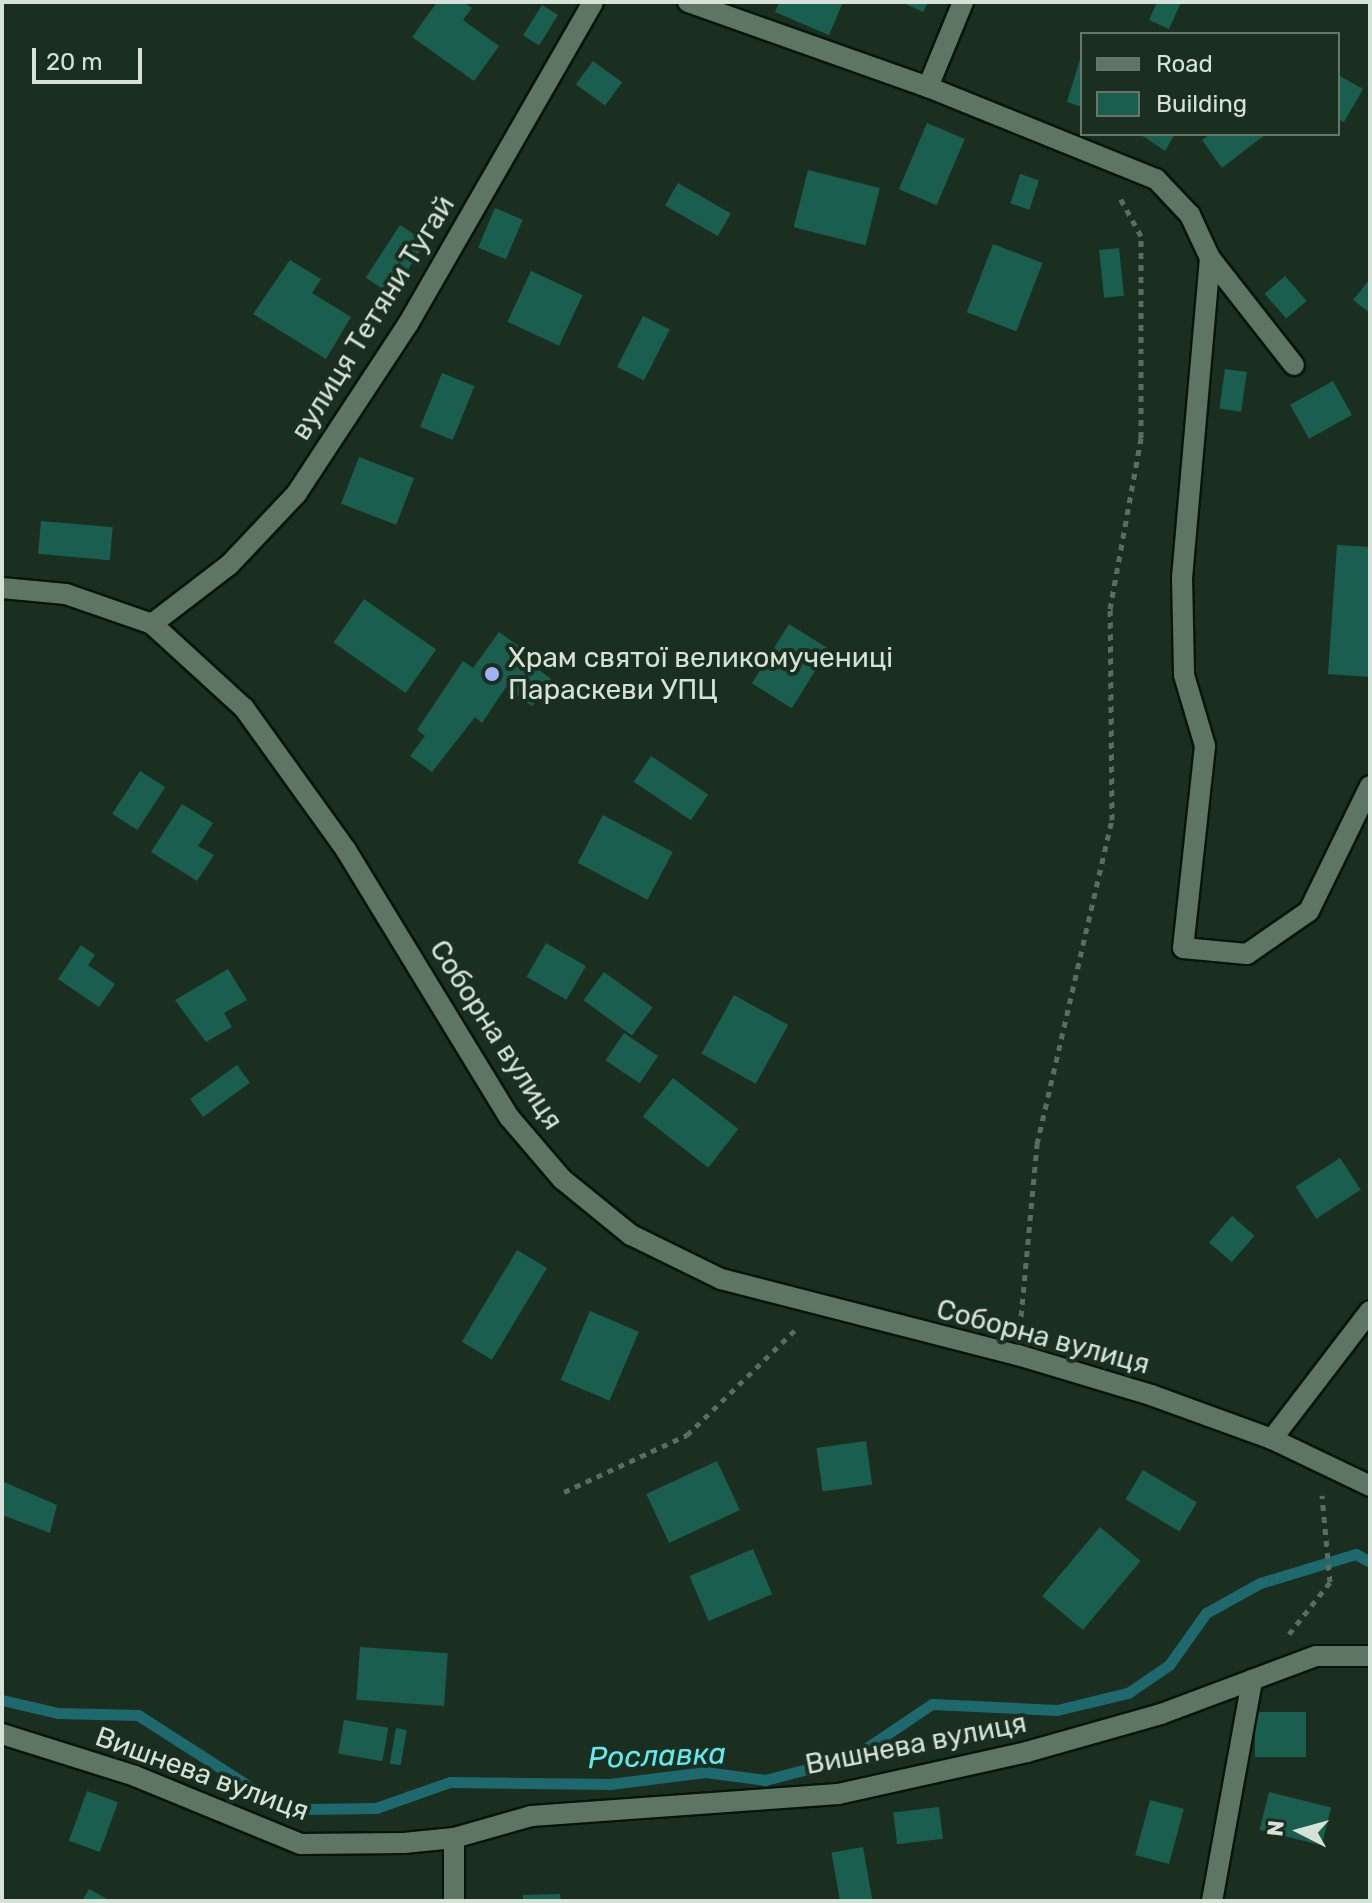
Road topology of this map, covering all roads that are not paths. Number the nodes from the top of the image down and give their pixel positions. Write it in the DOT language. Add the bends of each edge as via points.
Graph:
graph roads {
  1 [pos="593,2"];
  2 [pos="688,2"];
  3 [pos="963,2"];
  4 [pos="928,87"];
  5 [pos="1210,258"];
  6 [pos="1294,365"];
  7 [pos="2,588"];
  8 [pos="152,624"];
  9 [pos="1370,786"];
  10 [pos="1370,1311"];
  11 [pos="1272,1439"];
  12 [pos="1370,1486"];
  13 [pos="1370,1656"];
  14 [pos="1252,1680"];
  15 [pos="2,1734"];
  16 [pos="454,1838"];
  17 [pos="454,1901"];
  18 [pos="1212,1901"];
  1 -- 8 [label="street, вулиця Тетяни Тугай" via="408,324 297,493 229,565"];
  2 -- 4 [label="street"];
  3 -- 4 [label="street"];
  4 -- 5 [label="street" via="1156,179 1190,215"];
  5 -- 6 [label="street"];
  5 -- 9 [label="street" via="1182,577 1184,675 1205,746 1183,948 1247,954 1309,911"];
  7 -- 8 [label="street, Соборна вулиця" via="66,594"];
  8 -- 11 [label="street, Соборна вулиця" via="244,708 294,770 509,1117 562,1179 631,1235 672,1259 817,1308 1018,1355"];
  10 -- 11 [label="street"];
  11 -- 12 [label="street, Соборна вулиця"];
  13 -- 14 [label="street, Вишнева вулиця" via="1316,1656"];
  14 -- 16 [label="street, Вишнева вулиця" via="1161,1714 1027,1752 838,1794 531,1816"];
  14 -- 18 [label="street"];
  15 -- 16 [label="street, Вишнева вулиця" via="135,1776 301,1844"];
  16 -- 17 [label="street"];
}
